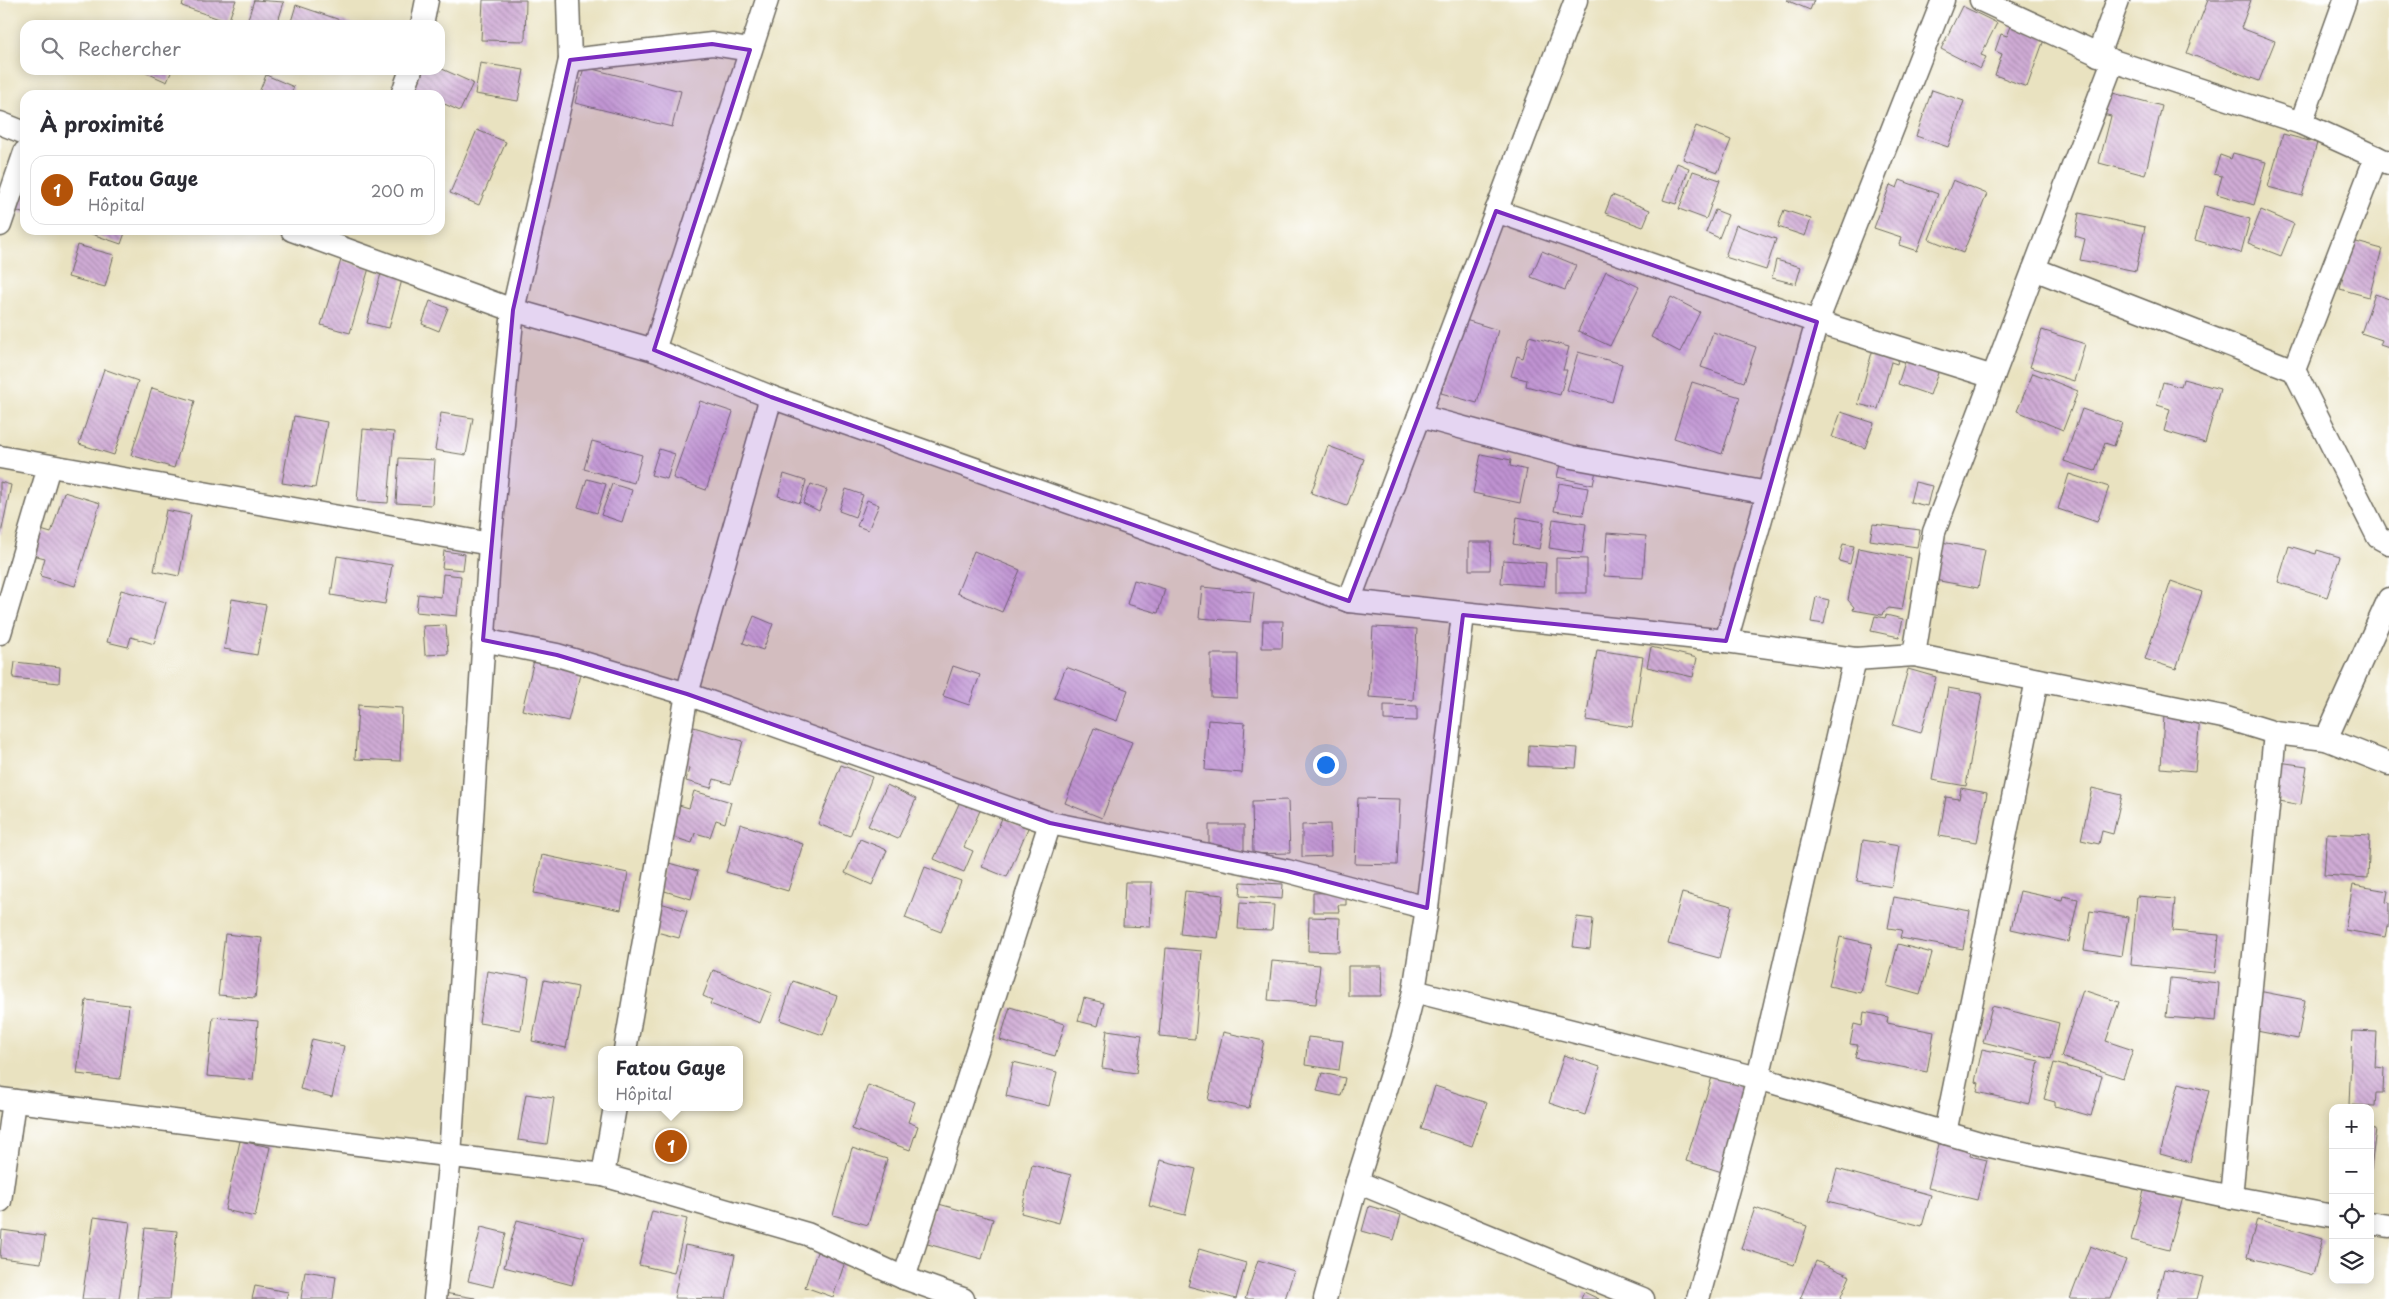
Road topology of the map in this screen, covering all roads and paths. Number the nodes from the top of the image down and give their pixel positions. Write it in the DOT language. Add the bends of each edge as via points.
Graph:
graph roads {
  1 [pos="427,0"];
  2 [pos="568,0"];
  3 [pos="767,0"];
  4 [pos="1576,0"];
  5 [pos="1943,0"];
  6 [pos="1981,0"];
  7 [pos="2118,0"];
  8 [pos="2346,0"];
  9 [pos="423,20"];
  10 [pos="750,50"];
  11 [pos="2105,58"];
  12 [pos="570,60"];
  13 [pos="409,75"];
  14 [pos="404,90"];
  15 [pos="0,123"];
  16 [pos="2301,123"];
  17 [pos="20,131"];
  18 [pos="2382,160"];
  19 [pos="20,167"];
  20 [pos="1496,211"];
  21 [pos="0,225"];
  22 [pos="325,235"];
  23 [pos="2034,269"];
  24 [pos="513,310"];
  25 [pos="1817,322"];
  26 [pos="654,350"];
  27 [pos="2294,370"];
  28 [pos="1993,377"];
  29 [pos="771,397"];
  30 [pos="1419,416"];
  31 [pos="0,457"];
  32 [pos="49,467"];
  33 [pos="1768,493"];
  34 [pos="2389,543"];
  35 [pos="490,544"];
  36 [pos="2389,599"];
  37 [pos="1349,601"];
  38 [pos="1463,615"];
  39 [pos="0,634"];
  40 [pos="483,640"];
  41 [pos="1726,641"];
  42 [pos="1914,655"];
  43 [pos="1855,659"];
  44 [pos="2037,680"];
  45 [pos="687,694"];
  46 [pos="2275,733"];
  47 [pos="2326,739"];
  48 [pos="2389,764"];
  49 [pos="1050,823"];
  50 [pos="1427,908"];
  51 [pos="1414,991"];
  52 [pos="626,1046"];
  53 [pos="1758,1078"];
  54 [pos="7,1100"];
  55 [pos="614,1111"];
  56 [pos="1945,1133"];
  57 [pos="450,1156"];
  58 [pos="603,1175"];
  59 [pos="1357,1182"];
  60 [pos="2231,1197"];
  61 [pos="0,1201"];
  62 [pos="2329,1215"];
  63 [pos="2374,1224"];
  64 [pos="2389,1226"];
  65 [pos="904,1278"];
  66 [pos="435,1299"];
  67 [pos="963,1299"];
  68 [pos="1325,1299"];
  69 [pos="1642,1299"];
  70 [pos="1698,1299"];
  1 -- 9 [label="street"];
  2 -- 12 [label="street"];
  3 -- 10 [label="street"];
  4 -- 20 [label="street"];
  5 -- 25 [label="street"];
  6 -- 11 [label="street"];
  7 -- 11 [label="street"];
  8 -- 16 [label="street"];
  10 -- 12 [label="street" via="712,44"];
  10 -- 26 [label="street"];
  11 -- 16 [label="street"];
  11 -- 23 [label="street"];
  12 -- 24 [label="street"];
  13 -- 14 [label="street"];
  15 -- 17 [label="street"];
  16 -- 18 [label="street"];
  18 -- 27 [label="street"];
  19 -- 21 [label="street"];
  20 -- 25 [label="street"];
  20 -- 30 [label="street"];
  22 -- 24 [label="street"];
  23 -- 27 [label="street"];
  23 -- 28 [label="street"];
  24 -- 26 [label="street"];
  24 -- 35 [label="street"];
  25 -- 28 [label="street"];
  25 -- 33 [label="street"];
  26 -- 29 [label="street"];
  27 -- 34 [label="street" via="2378,537"];
  28 -- 42 [label="street" via="1934,532"];
  29 -- 37 [label="street"];
  29 -- 45 [label="street"];
  30 -- 33 [label="street" via="1572,457"];
  30 -- 37 [label="street"];
  31 -- 32 [label="street"];
  32 -- 35 [label="street"];
  32 -- 39 [label="street"];
  33 -- 41 [label="street"];
  35 -- 40 [label="street"];
  36 -- 47 [label="street"];
  37 -- 38 [label="street"];
  38 -- 41 [label="street"];
  38 -- 50 [label="street"];
  40 -- 45 [label="street" via="557,655"];
  40 -- 57 [label="street"];
  41 -- 43 [label="street"];
  42 -- 43 [label="street"];
  42 -- 44 [label="street"];
  43 -- 53 [label="street"];
  44 -- 46 [label="street" via="2223,718"];
  44 -- 56 [label="street"];
  45 -- 49 [label="street"];
  45 -- 52 [label="street"];
  46 -- 47 [label="street"];
  46 -- 60 [label="street"];
  47 -- 48 [label="street"];
  49 -- 50 [label="street" via="1287,871"];
  49 -- 65 [label="street"];
  50 -- 51 [label="street"];
  51 -- 53 [label="street"];
  51 -- 59 [label="street"];
  53 -- 56 [label="street"];
  53 -- 70 [label="street"];
  54 -- 57 [label="street"];
  54 -- 61 [label="street"];
  55 -- 58 [label="street"];
  56 -- 60 [label="street" via="1990,1146"];
  57 -- 58 [label="street"];
  57 -- 66 [label="street"];
  58 -- 65 [label="street" via="807,1234"];
  59 -- 68 [label="street"];
  59 -- 69 [label="street"];
  60 -- 62 [label="street"];
  63 -- 64 [label="street"];
  65 -- 67 [label="street"];
}
